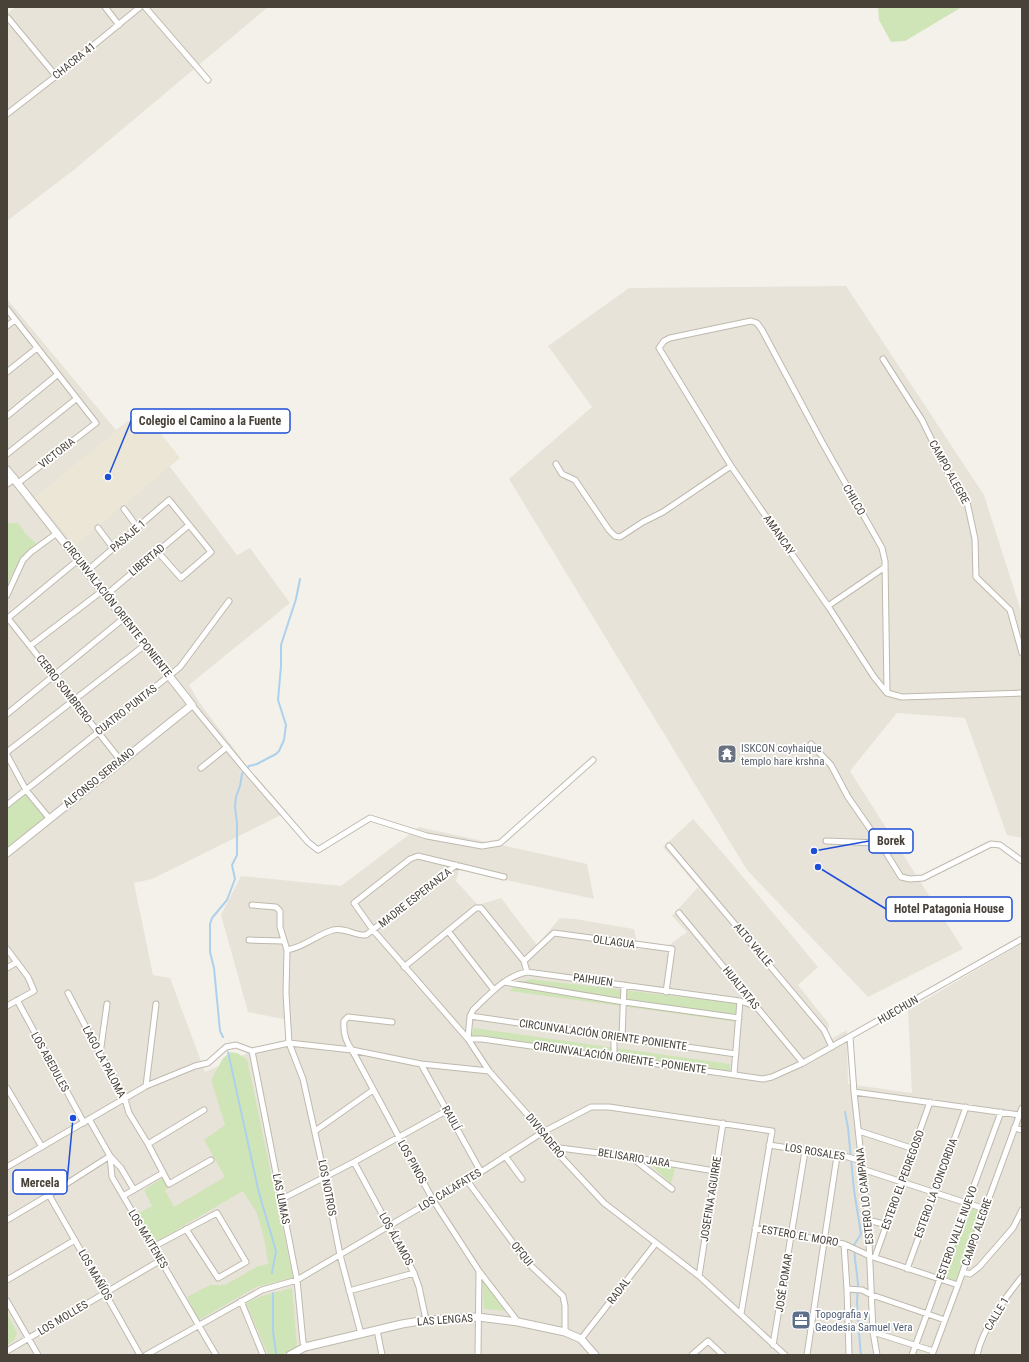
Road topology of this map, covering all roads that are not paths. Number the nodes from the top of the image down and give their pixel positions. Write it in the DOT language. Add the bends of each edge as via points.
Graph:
graph roads {
  1 [pos="105,7"];
  2 [pos="140,7"];
  3 [pos="145,7"];
  4 [pos="8,18"];
  5 [pos="119,25"];
  6 [pos="56,76"];
  7 [pos="208,80"];
  8 [pos="7,114"];
  9 [pos="7,309"];
  10 [pos="15,320"];
  11 [pos="757,323"];
  12 [pos="7,326"];
  13 [pos="37,348"];
  14 [pos="883,360"];
  15 [pos="7,372"];
  16 [pos="57,374"];
  17 [pos="76,398"];
  18 [pos="7,416"];
  19 [pos="7,454"];
  20 [pos="556,464"];
  21 [pos="731,466"];
  22 [pos="7,470"];
  23 [pos="16,481"];
  24 [pos="7,483"];
  25 [pos="124,509"];
  26 [pos="189,525"];
  27 [pos="98,528"];
  28 [pos="138,528"];
  29 [pos="57,533"];
  30 [pos="113,548"];
  31 [pos="157,551"];
  32 [pos="78,560"];
  33 [pos="885,566"];
  34 [pos="87,571"];
  35 [pos="104,593"];
  36 [pos="7,595"];
  37 [pos="229,601"];
  38 [pos="828,606"];
  39 [pos="8,617"];
  40 [pos="124,618"];
  41 [pos="145,645"];
  42 [pos="30,646"];
  43 [pos="1022,653"];
  44 [pos="53,675"];
  45 [pos="169,676"];
  46 [pos="887,693"];
  47 [pos="1022,693"];
  48 [pos="72,700"];
  49 [pos="192,705"];
  50 [pos="7,714"];
  51 [pos="98,732"];
  52 [pos="811,744"];
  53 [pos="227,748"];
  54 [pos="7,752"];
  55 [pos="7,755"];
  56 [pos="593,760"];
  57 [pos="121,761"];
  58 [pos="201,768"];
  59 [pos="26,790"];
  60 [pos="7,805"];
  61 [pos="50,818"];
  62 [pos="826,841"];
  63 [pos="880,843"];
  64 [pos="669,846"];
  65 [pos="7,853"];
  66 [pos="1022,861"];
  67 [pos="456,865"];
  68 [pos="504,877"];
  69 [pos="252,905"];
  70 [pos="679,913"];
  71 [pos="373,930"];
  72 [pos="448,931"];
  73 [pos="1022,939"];
  74 [pos="249,940"];
  75 [pos="283,941"];
  76 [pos="7,949"];
  77 [pos="287,950"];
  78 [pos="524,961"];
  79 [pos="17,962"];
  80 [pos="404,967"];
  81 [pos="7,968"];
  82 [pos="527,972"];
  83 [pos="504,982"];
  84 [pos="624,985"];
  85 [pos="494,990"];
  86 [pos="666,992"];
  87 [pos="68,993"];
  88 [pos="17,1000"];
  89 [pos="740,1001"];
  90 [pos="624,1002"];
  91 [pos="107,1004"];
  92 [pos="156,1004"];
  93 [pos="7,1006"];
  94 [pos="755,1006"];
  95 [pos="470,1016"];
  96 [pos="739,1018"];
  97 [pos="392,1022"];
  98 [pos="614,1037"];
  99 [pos="850,1037"];
  100 [pos="622,1038"];
  101 [pos="468,1039"];
  102 [pos="289,1043"];
  103 [pos="832,1047"];
  104 [pos="352,1050"];
  105 [pos="252,1051"];
  106 [pos="100,1054"];
  107 [pos="736,1054"];
  108 [pos="614,1057"];
  109 [pos="803,1063"];
  110 [pos="421,1064"];
  111 [pos="489,1071"];
  112 [pos="734,1074"];
  113 [pos="772,1077"];
  114 [pos="146,1086"];
  115 [pos="7,1088"];
  116 [pos="373,1090"];
  117 [pos="854,1092"];
  118 [pos="124,1099"];
  119 [pos="930,1102"];
  120 [pos="966,1107"];
  121 [pos="1022,1108"];
  122 [pos="204,1110"];
  123 [pos="446,1111"];
  124 [pos="1002,1112"];
  125 [pos="1020,1115"];
  126 [pos="89,1119"];
  127 [pos="84,1123"];
  128 [pos="723,1123"];
  129 [pos="1014,1128"];
  130 [pos="1022,1130"];
  131 [pos="315,1131"];
  132 [pos="858,1131"];
  133 [pos="543,1132"];
  134 [pos="399,1137"];
  135 [pos="148,1144"];
  136 [pos="769,1145"];
  137 [pos="552,1146"];
  138 [pos="42,1147"];
  139 [pos="914,1149"];
  140 [pos="805,1151"];
  141 [pos="110,1156"];
  142 [pos="505,1156"];
  143 [pos="837,1156"];
  144 [pos="630,1157"];
  145 [pos="211,1160"];
  146 [pos="859,1160"];
  147 [pos="354,1162"];
  148 [pos="7,1167"];
  149 [pos="862,1170"];
  150 [pos="715,1171"];
  151 [pos="481,1172"];
  152 [pos="163,1173"];
  153 [pos="325,1178"];
  154 [pos="466,1179"];
  155 [pos="522,1179"];
  156 [pos="902,1182"];
  157 [pos="672,1189"];
  158 [pos="134,1190"];
  159 [pos="934,1193"];
  160 [pos="49,1195"];
  161 [pos="123,1196"];
  162 [pos="282,1199"];
  163 [pos="433,1200"];
  164 [pos="967,1204"];
  165 [pos="984,1210"];
  166 [pos="1022,1210"];
  167 [pos="7,1220"];
  168 [pos="868,1220"];
  169 [pos="886,1225"];
  170 [pos="388,1226"];
  171 [pos="755,1228"];
  172 [pos="186,1229"];
  173 [pos="792,1234"];
  174 [pos="75,1240"];
  175 [pos="824,1240"];
  176 [pos="656,1243"];
  177 [pos="846,1245"];
  178 [pos="153,1247"];
  179 [pos="340,1255"];
  180 [pos="873,1257"];
  181 [pos="161,1260"];
  182 [pos="907,1269"];
  183 [pos="479,1271"];
  184 [pos="963,1272"];
  185 [pos="414,1273"];
  186 [pos="699,1276"];
  187 [pos="1022,1277"];
  188 [pos="7,1280"];
  189 [pos="297,1280"];
  190 [pos="940,1280"];
  191 [pos="958,1285"];
  192 [pos="847,1289"];
  193 [pos="349,1291"];
  194 [pos="106,1293"];
  195 [pos="872,1295"];
  196 [pos="7,1301"];
  197 [pos="241,1301"];
  198 [pos="741,1314"];
  199 [pos="927,1314"];
  200 [pos="478,1317"];
  201 [pos="426,1320"];
  202 [pos="945,1320"];
  203 [pos="518,1322"];
  204 [pos="198,1325"];
  205 [pos="377,1330"];
  206 [pos="565,1332"];
  207 [pos="873,1332"];
  208 [pos="361,1334"];
  209 [pos="29,1338"];
  210 [pos="581,1339"];
  211 [pos="774,1345"];
  212 [pos="915,1346"];
  213 [pos="305,1347"];
  214 [pos="7,1351"];
  215 [pos="932,1353"];
  216 [pos="294,1354"];
  217 [pos="781,1354"];
  218 [pos="38,1355"];
  219 [pos="140,1355"];
  220 [pos="146,1355"];
  221 [pos="216,1355"];
  222 [pos="263,1355"];
  223 [pos="382,1355"];
  224 [pos="478,1355"];
  225 [pos="596,1355"];
  226 [pos="692,1355"];
  227 [pos="723,1355"];
  228 [pos="807,1355"];
  229 [pos="849,1355"];
  230 [pos="877,1355"];
  231 [pos="912,1355"];
  232 [pos="977,1355"];
  1 -- 5 [label="street"];
  2 -- 5 [label="street, CHACRA 41"];
  3 -- 7 [label="street"];
  4 -- 6 [label="street"];
  5 -- 6 [label="street, CHACRA 41"];
  6 -- 8 [label="street, CHACRA 41"];
  9 -- 10 [label="street"];
  10 -- 12 [label="street"];
  10 -- 13 [label="street"];
  11 -- 21 [label="street, AMANCAY" via="751,321 670,338 659,348"];
  11 -- 33 [label="street, CHILCO" via="882,548"];
  13 -- 15 [label="street"];
  13 -- 16 [label="street"];
  14 -- 43 [label="street, CAMPO ALEGRE" via="922,420 949,475 968,502 975,539 976,577 1010,610"];
  16 -- 17 [label="street"];
  16 -- 18 [label="street"];
  17 -- 19 [label="street"];
  17 -- 23 [label="street, VICTORIA" via="96,423"];
  20 -- 21 [label="street" via="562,474 575,480 609,530 620,537 663,512"];
  21 -- 38 [label="street, AMANCAY"];
  22 -- 23 [label="street, CIRCUNVALACIÓN ORIENTE PONIENTE"];
  23 -- 24 [label="street, VICTORIA"];
  23 -- 29 [label="street, CIRCUNVALACIÓN ORIENTE PONIENTE"];
  25 -- 28 [label="street"];
  26 -- 28 [label="street, PASAJE 1" via="169,500"];
  26 -- 31 [label="street, LIBERTAD"];
  26 -- 31 [label="street" via="211,552 181,578"];
  27 -- 30 [label="street"];
  28 -- 30 [label="street, PASAJE 1"];
  29 -- 32 [label="street, CIRCUNVALACIÓN ORIENTE PONIENTE"];
  29 -- 36 [label="street" via="23,560"];
  30 -- 34 [label="street, PASAJE 1"];
  31 -- 35 [label="street, LIBERTAD"];
  32 -- 34 [label="street, CIRCUNVALACIÓN ORIENTE PONIENTE"];
  32 -- 39 [label="street"];
  33 -- 38 [label="street"];
  33 -- 46 [label="street, CHILCO"];
  34 -- 35 [label="street, CIRCUNVALACIÓN ORIENTE PONIENTE"];
  35 -- 40 [label="street, CIRCUNVALACIÓN ORIENTE PONIENTE"];
  35 -- 42 [label="street, LIBERTAD"];
  37 -- 45 [label="street, CUATRO PUNTAS" via="180,667"];
  38 -- 46 [label="street, AMANCAY"];
  39 -- 42 [label="street, CERRO SOMBRERO"];
  40 -- 41 [label="street, CIRCUNVALACIÓN ORIENTE PONIENTE"];
  40 -- 44 [label="street"];
  41 -- 45 [label="street, CIRCUNVALACIÓN ORIENTE PONIENTE"];
  41 -- 48 [label="street"];
  42 -- 44 [label="street, CERRO SOMBRERO"];
  44 -- 48 [label="street, CERRO SOMBRERO"];
  44 -- 50 [label="street"];
  45 -- 49 [label="street, CIRCUNVALACIÓN ORIENTE PONIENTE"];
  45 -- 51 [label="street, CUATRO PUNTAS"];
  46 -- 47 [label="street" via="902,697"];
  48 -- 51 [label="street, CERRO SOMBRERO"];
  48 -- 54 [label="street"];
  49 -- 53 [label="street, CIRCUNVALACIÓN ORIENTE PONIENTE"];
  49 -- 57 [label="street, ALFONSO SERRANO"];
  51 -- 57 [label="street, CERRO SOMBRERO"];
  51 -- 59 [label="street, CUATRO PUNTAS"];
  52 -- 63 [label="street" via="831,765 848,797"];
  53 -- 56 [label="street, CIRCUNVALACIÓN ORIENTE PONIENTE" via="308,842 318,850 370,818 426,836 482,846 500,844"];
  53 -- 58 [label="street"];
  55 -- 59 [label="street"];
  57 -- 61 [label="street, ALFONSO SERRANO"];
  59 -- 60 [label="street, CUATRO PUNTAS"];
  59 -- 61 [label="street"];
  61 -- 65 [label="street, ALFONSO SERRANO"];
  62 -- 63 [label="street"];
  63 -- 66 [label="street" via="901,877 910,879 923,878 991,844 1000,845"];
  64 -- 103 [label="street, ALTO VALLE" via="824,1030"];
  67 -- 68 [label="street"];
  67 -- 71 [label="street, MADRE ESPERANZA"];
  67 -- 71 [label="street" via="418,856 410,859 354,904"];
  69 -- 75 [label="street" via="279,908"];
  70 -- 94 [label="street, HUALTATAS"];
  71 -- 77 [label="street" via="361,935 347,930 333,930 300,947"];
  71 -- 80 [label="street"];
  72 -- 78 [label="street" via="476,908 481,908"];
  72 -- 80 [label="street"];
  72 -- 85 [label="street"];
  73 -- 99 [label="street, HUECHUN"];
  74 -- 75 [label="street"];
  75 -- 77 [label="street"];
  76 -- 79 [label="street"];
  77 -- 102 [label="street, LOS NOTROS"];
  78 -- 82 [label="street"];
  78 -- 86 [label="street, OLLAGUA" via="554,933 672,950"];
  79 -- 81 [label="street"];
  79 -- 88 [label="street" via="34,991"];
  80 -- 101 [label="street"];
  82 -- 83 [label="street, PAIHUEN" via="516,974"];
  82 -- 84 [label="street, PAIHUEN"];
  83 -- 85 [label="street, PAIHUEN"];
  83 -- 90 [label="street"];
  84 -- 86 [label="street, PAIHUEN"];
  84 -- 90 [label="street"];
  85 -- 95 [label="street, PAIHUEN"];
  86 -- 89 [label="street, PAIHUEN"];
  87 -- 106 [label="street, LAGO LA PALOMA"];
  88 -- 93 [label="street"];
  88 -- 127 [label="street, LOS ABEDULES"];
  89 -- 94 [label="street, PAIHUEN"];
  89 -- 96 [label="street"];
  90 -- 96 [label="street"];
  90 -- 100 [label="street"];
  91 -- 106 [label="street"];
  92 -- 114 [label="street"];
  94 -- 109 [label="street, HUALTATAS"];
  95 -- 98 [label="street, CIRCUNVALACIÓN ORIENTE PONIENTE"];
  95 -- 101 [label="street"];
  96 -- 107 [label="street"];
  97 -- 104 [label="street, LOS PINOS" via="346,1018 344,1035"];
  98 -- 100 [label="street, CIRCUNVALACIÓN ORIENTE PONIENTE"];
  98 -- 108 [label="street"];
  99 -- 103 [label="street, HUECHUN"];
  99 -- 117 [label="street, ESTERO LO CAMPANA"];
  100 -- 107 [label="street, CIRCUNVALACIÓN ORIENTE PONIENTE"];
  101 -- 108 [label="street, CIRCUNVALACIÓN ORIENTE - PONIENTE"];
  101 -- 111 [label="street"];
  102 -- 104 [label="street"];
  102 -- 105 [label="street"];
  102 -- 131 [label="street, LOS NOTROS" via="303,1079"];
  103 -- 109 [label="street, HUECHUN"];
  104 -- 110 [label="street"];
  104 -- 116 [label="street, LOS PINOS"];
  105 -- 114 [label="street" via="236,1045 226,1046 208,1063"];
  105 -- 162 [label="street, LAS LUMAS"];
  106 -- 118 [label="street, LAGO LA PALOMA"];
  107 -- 112 [label="street"];
  108 -- 112 [label="street, CIRCUNVALACIÓN ORIENTE - PONIENTE"];
  109 -- 113 [label="street, HUECHUN"];
  110 -- 111 [label="street"];
  110 -- 123 [label="street, RAULÍ"];
  111 -- 133 [label="street, DIVISADERO"];
  112 -- 113 [label="street, CIRCUNVALACIÓN ORIENTE - PONIENTE" via="763,1079"];
  114 -- 118 [label="street"];
  115 -- 138 [label="street"];
  116 -- 131 [label="street"];
  116 -- 134 [label="street, LOS PINOS"];
  117 -- 119 [label="street"];
  117 -- 132 [label="street, ESTERO LO CAMPANA"];
  118 -- 126 [label="street"];
  118 -- 135 [label="street, LAGO LA PALOMA" via="128,1112"];
  119 -- 120 [label="street"];
  119 -- 139 [label="street, ESTERO EL PEDREGOSO"];
  120 -- 124 [label="street"];
  120 -- 159 [label="street, ESTERO LA CONCORDIA"];
  121 -- 125 [label="street, CAMPO ALEGRE"];
  122 -- 135 [label="street"];
  123 -- 134 [label="street"];
  123 -- 151 [label="street, RAULÍ"];
  124 -- 125 [label="street"];
  124 -- 164 [label="street, ESTERO VALLE NUEVO"];
  125 -- 129 [label="street, CAMPO ALEGRE"];
  126 -- 127 [label="street"];
  126 -- 141 [label="street, LOS MAITENES"];
  127 -- 138 [label="street"];
  128 -- 133 [label="street, LOS CALAFATES" via="609,1107 591,1107"];
  128 -- 136 [label="street, LOS CALAFATES" via="772,1130"];
  128 -- 150 [label="street, JOSEFINA AGUIRRE"];
  129 -- 130 [label="street"];
  129 -- 165 [label="street, CAMPO ALEGRE"];
  131 -- 153 [label="street, LOS NOTROS"];
  132 -- 139 [label="street"];
  132 -- 146 [label="street, ESTERO LO CAMPANA"];
  133 -- 137 [label="street, DIVISADERO"];
  133 -- 142 [label="street, LOS CALAFATES"];
  134 -- 147 [label="street"];
  134 -- 163 [label="street, LOS PINOS"];
  135 -- 152 [label="street, LAGO LA PALOMA"];
  136 -- 140 [label="street, LOS ROSALES"];
  136 -- 171 [label="street"];
  137 -- 144 [label="street, BELISARIO JARA"];
  137 -- 176 [label="street, DIVISADERO" via="604,1203"];
  138 -- 148 [label="street"];
  139 -- 156 [label="street, ESTERO EL PEDREGOSO"];
  140 -- 143 [label="street, LOS ROSALES"];
  140 -- 173 [label="street, JOSÉ POMAR"];
  141 -- 158 [label="street" via="121,1168"];
  141 -- 160 [label="street"];
  141 -- 161 [label="street, LOS MAITENES" via="112,1177"];
  142 -- 151 [label="street, LOS CALAFATES"];
  142 -- 155 [label="street"];
  143 -- 146 [label="street, LOS ROSALES"];
  143 -- 175 [label="street"];
  144 -- 150 [label="street, BELISARIO JARA"];
  144 -- 157 [label="street"];
  145 -- 152 [label="street" via="169,1184"];
  146 -- 149 [label="street, ESTERO LO CAMPANA"];
  147 -- 153 [label="street"];
  147 -- 170 [label="street, LOS ÁLAMOS"];
  149 -- 156 [label="street"];
  149 -- 168 [label="street, ESTERO LO CAMPANA"];
  150 -- 186 [label="street, JOSEFINA AGUIRRE"];
  151 -- 154 [label="street, LOS CALAFATES"];
  152 -- 158 [label="street"];
  153 -- 162 [label="street"];
  153 -- 179 [label="street, LOS NOTROS"];
  154 -- 163 [label="street, LOS CALAFATES"];
  154 -- 206 [label="street, OFQUI" via="527,1262 563,1296"];
  156 -- 159 [label="street"];
  156 -- 169 [label="street, ESTERO EL PEDREGOSO"];
  158 -- 161 [label="street"];
  159 -- 164 [label="street"];
  159 -- 182 [label="street, ESTERO LA CONCORDIA"];
  160 -- 167 [label="street"];
  160 -- 174 [label="street, LOS MAÑÍOS"];
  161 -- 178 [label="street, LOS MAITENES"];
  162 -- 189 [label="street, LAS LUMAS"];
  163 -- 170 [label="street, LOS CALAFATES"];
  163 -- 183 [label="street, LOS PINOS"];
  164 -- 165 [label="street"];
  164 -- 190 [label="street, ESTERO VALLE NUEVO"];
  165 -- 184 [label="street, CAMPO ALEGRE"];
  166 -- 184 [label="street" via="1013,1228 979,1267 970,1274"];
  168 -- 169 [label="street"];
  168 -- 180 [label="street, ESTERO LO CAMPANA"];
  169 -- 180 [label="street, ESTERO EL PEDREGOSO"];
  170 -- 179 [label="street, LOS CALAFATES"];
  170 -- 185 [label="street, LOS ÁLAMOS"];
  171 -- 173 [label="street, ESTERO EL MORO"];
  171 -- 198 [label="street"];
  172 -- 172 [label="street" via="217,1213 246,1262 218,1278"];
  172 -- 178 [label="street"];
  173 -- 175 [label="street, ESTERO EL MORO"];
  173 -- 211 [label="street, JOSÉ POMAR"];
  174 -- 188 [label="street"];
  174 -- 194 [label="street, LOS MAÑÍOS"];
  175 -- 177 [label="street, ESTERO EL MORO"];
  175 -- 228 [label="street"];
  176 -- 186 [label="street, DIVISADERO"];
  176 -- 210 [label="street, RADAL"];
  177 -- 180 [label="street, ESTERO EL MORO"];
  177 -- 192 [label="street"];
  178 -- 181 [label="street, LOS MAITENES"];
  179 -- 189 [label="street, LOS CALAFATES"];
  179 -- 193 [label="street, LOS NOTROS"];
  180 -- 182 [label="street, ESTERO EL MORO"];
  180 -- 195 [label="street, ESTERO LO CAMPANA"];
  181 -- 194 [label="street, LOS MOLLES"];
  181 -- 204 [label="street, LOS MAITENES"];
  182 -- 190 [label="street, ESTERO EL MORO"];
  183 -- 200 [label="street"];
  183 -- 203 [label="street, LOS PINOS"];
  184 -- 191 [label="street, CAMPO ALEGRE"];
  185 -- 193 [label="street"];
  185 -- 201 [label="street, LOS ÁLAMOS"];
  186 -- 198 [label="street, DIVISADERO"];
  187 -- 232 [label="street, CALLE 1" via="991,1322 979,1344"];
  189 -- 197 [label="street, LOS CALAFATES" via="262,1290"];
  189 -- 213 [label="street, LAS LUMAS"];
  190 -- 191 [label="street, ESTERO EL MORO"];
  190 -- 199 [label="street, ESTERO VALLE NUEVO"];
  191 -- 202 [label="street, CAMPO ALEGRE"];
  192 -- 195 [label="street" via="862,1290"];
  192 -- 229 [label="street"];
  193 -- 208 [label="street, LOS NOTROS"];
  194 -- 209 [label="street, LOS MOLLES"];
  194 -- 219 [label="street, LOS MAÑÍOS"];
  195 -- 199 [label="street"];
  195 -- 207 [label="street, ESTERO LO CAMPANA"];
  196 -- 209 [label="street"];
  197 -- 204 [label="street, LOS CALAFATES"];
  197 -- 222 [label="street"];
  198 -- 211 [label="street, DIVISADERO"];
  199 -- 202 [label="street"];
  199 -- 212 [label="street, ESTERO VALLE NUEVO"];
  200 -- 201 [label="street, LAS LENGAS"];
  200 -- 203 [label="street, LAS LENGAS"];
  200 -- 224 [label="street"];
  201 -- 205 [label="street, LAS LENGAS"];
  202 -- 215 [label="street, CAMPO ALEGRE"];
  203 -- 206 [label="street, LAS LENGAS"];
  204 -- 220 [label="street, LOS CALAFATES"];
  204 -- 221 [label="street, LOS MAITENES"];
  205 -- 208 [label="street, LAS LENGAS"];
  205 -- 223 [label="street"];
  206 -- 210 [label="street, LAS LENGAS"];
  207 -- 212 [label="street"];
  207 -- 230 [label="street, ESTERO LO CAMPANA"];
  208 -- 213 [label="street, LAS LENGAS"];
  209 -- 214 [label="street, LOS MOLLES"];
  209 -- 218 [label="street"];
  210 -- 225 [label="street, LAS LENGAS"];
  211 -- 217 [label="street, DIVISADERO"];
  212 -- 215 [label="street"];
  212 -- 231 [label="street, ESTERO VALLE NUEVO"];
  213 -- 216 [label="street, LAS LENGAS"];
  226 -- 227 [label="street" via="708,1341"];
}
